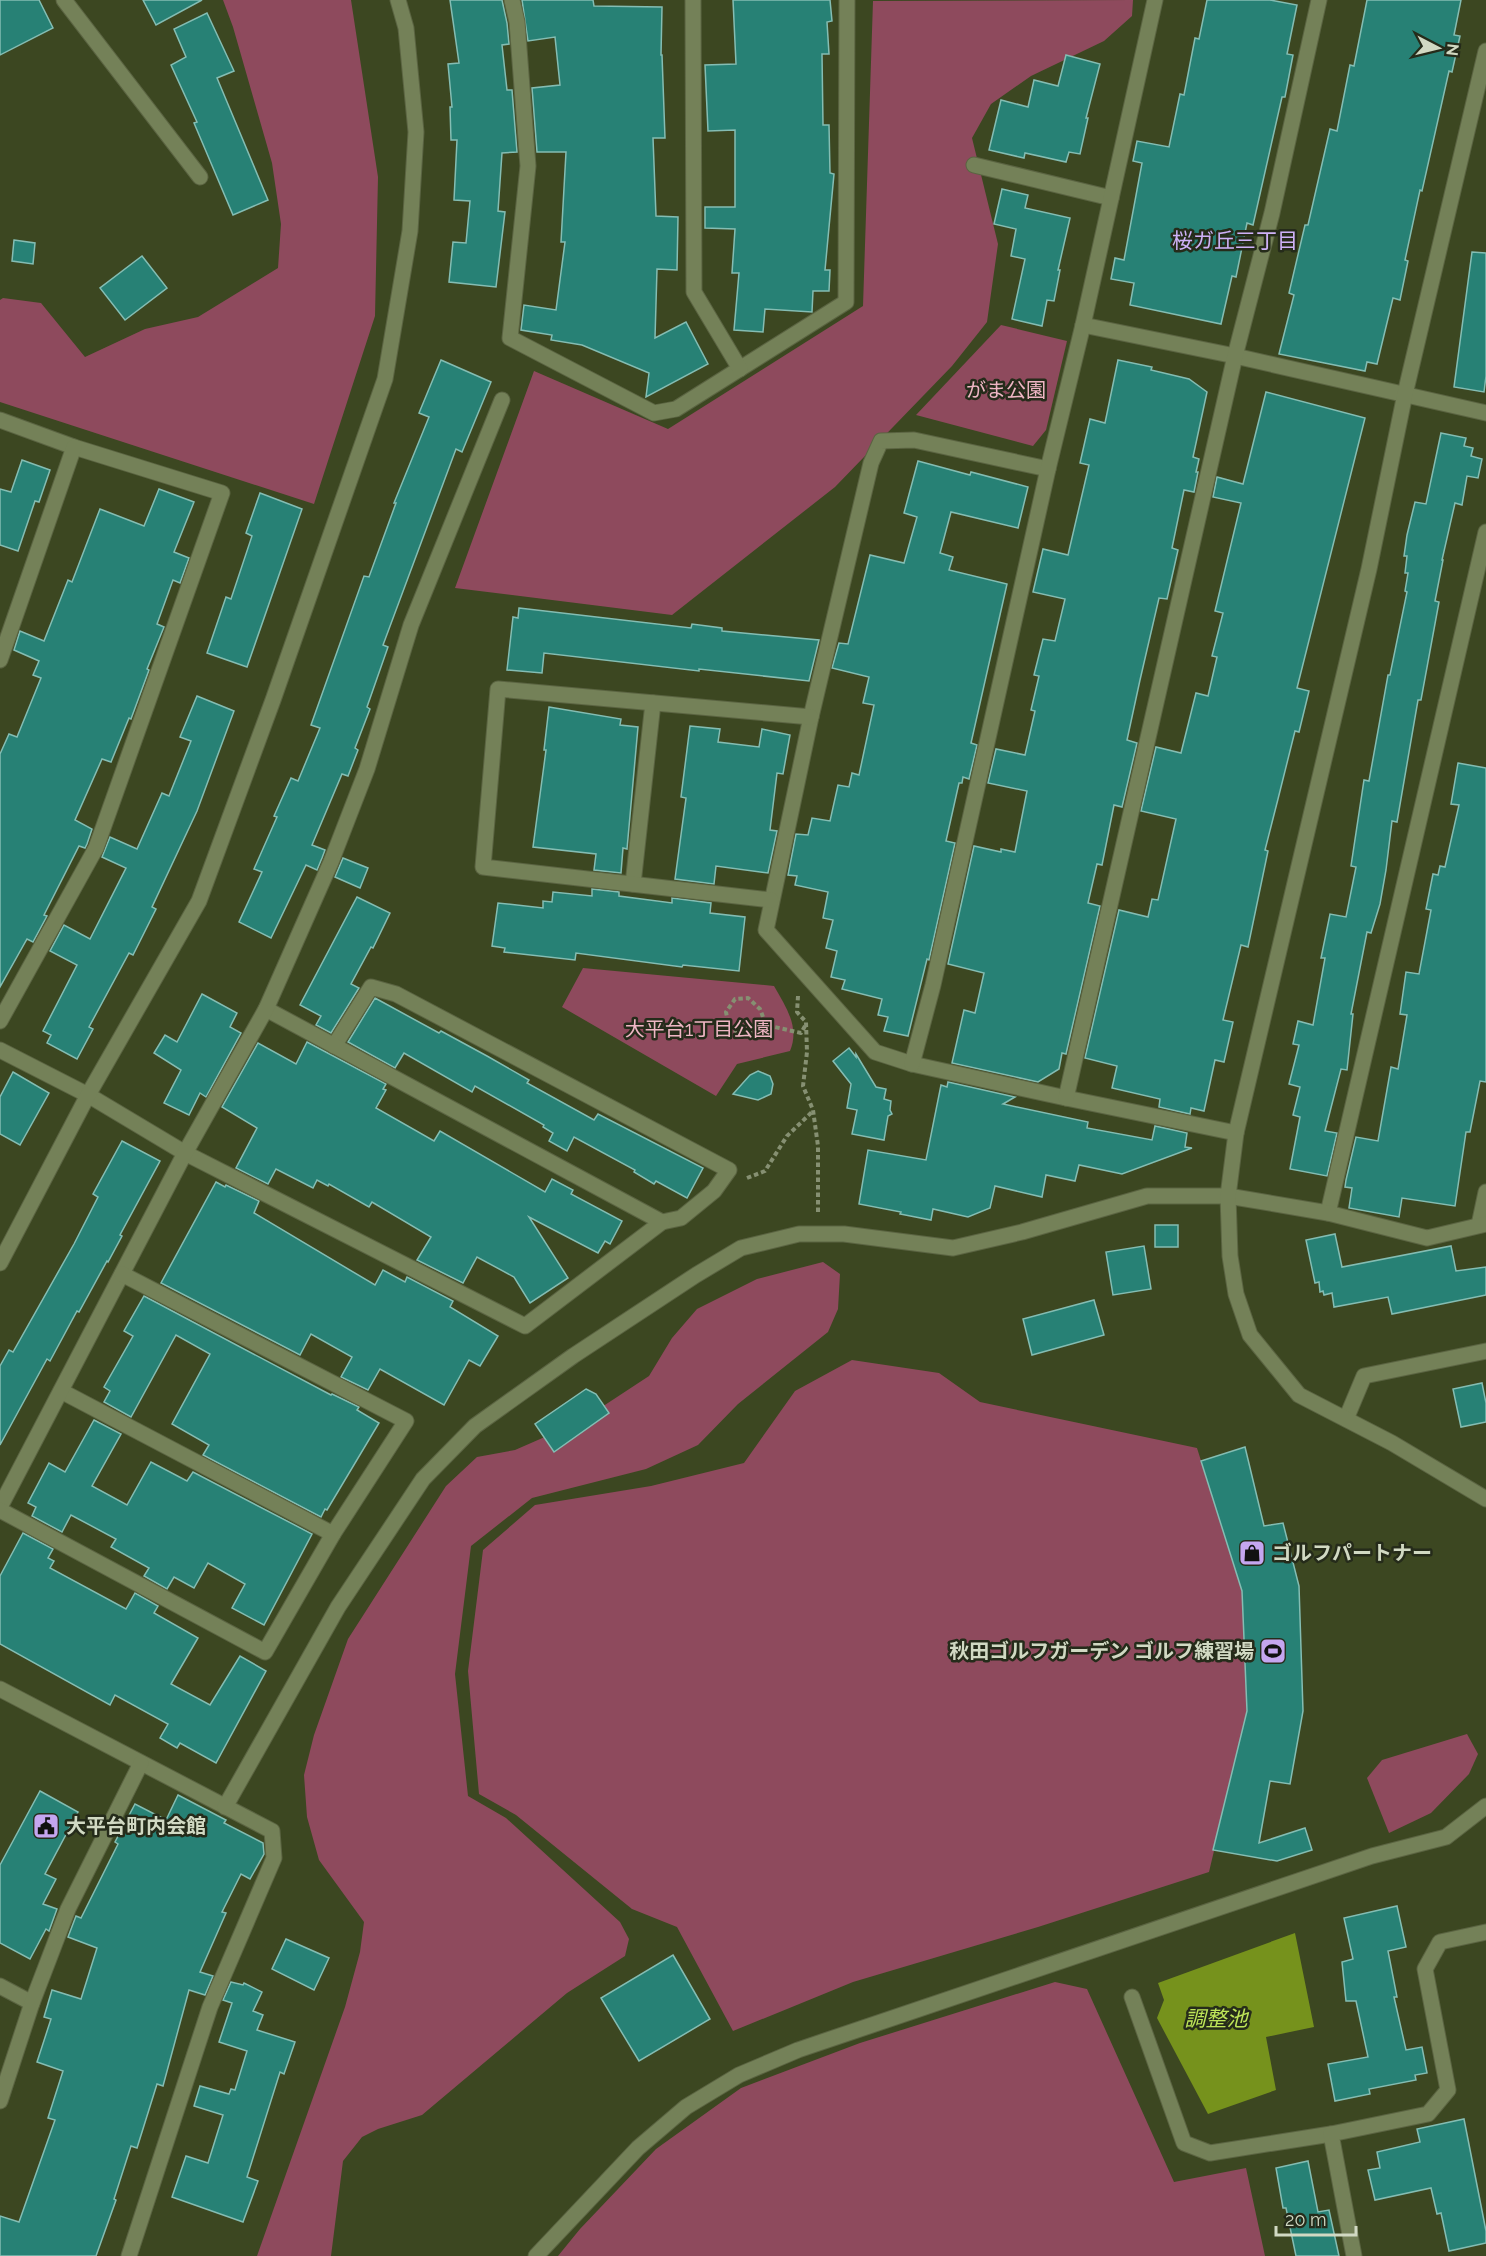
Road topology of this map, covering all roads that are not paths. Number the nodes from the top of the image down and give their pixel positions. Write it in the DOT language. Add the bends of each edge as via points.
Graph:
graph roads {
  1 [pos="64,0"];
  2 [pos="398,0"];
  3 [pos="512,0"];
  4 [pos="693,0"];
  5 [pos="847,0"];
  6 [pos="1155,0"];
  7 [pos="1319,0"];
  8 [pos="1486,51"];
  9 [pos="974,165"];
  10 [pos="200,177"];
  11 [pos="1111,198"];
  12 [pos="1083,325"];
  13 [pos="1235,356"];
  14 [pos="740,369"];
  15 [pos="1406,394"];
  16 [pos="502,400"];
  17 [pos="1486,413"];
  18 [pos="0,420"];
  19 [pos="74,447"];
  20 [pos="1048,469"];
  21 [pos="1486,532"];
  22 [pos="0,660"];
  23 [pos="653,703"];
  24 [pos="811,717"];
  25 [pos="633,884"];
  26 [pos="771,900"];
  27 [pos="266,1009"];
  28 [pos="0,1021"];
  29 [pos="334,1047"];
  30 [pos="0,1050"];
  31 [pos="912,1064"];
  32 [pos="88,1095"];
  33 [pos="1066,1098"];
  34 [pos="1236,1133"];
  35 [pos="185,1153"];
  36 [pos="1486,1192"];
  37 [pos="1228,1196"];
  38 [pos="1328,1213"];
  39 [pos="662,1222"];
  40 [pos="1482,1225"];
  41 [pos="0,1263"];
  42 [pos="122,1274"];
  43 [pos="1486,1351"];
  44 [pos="61,1391"];
  45 [pos="1346,1419"];
  46 [pos="1486,1499"];
  47 [pos="0,1509"];
  48 [pos="333,1534"];
  49 [pos="0,1689"];
  50 [pos="141,1763"];
  51 [pos="1486,1806"];
  52 [pos="225,1807"];
  53 [pos="1486,1932"];
  54 [pos="0,1986"];
  55 [pos="1132,1997"];
  56 [pos="32,2003"];
  57 [pos="0,2101"];
  58 [pos="1331,2134"];
  59 [pos="129,2256"];
  60 [pos="536,2256"];
  61 [pos="1354,2256"];
  1 -- 10 [label="street"];
  2 -- 32 [label="street" via="406,28 416,132 410,231 385,379 199,901"];
  3 -- 14 [label="street" via="528,166 510,338 654,413 676,409"];
  4 -- 14 [label="street" via="694,292"];
  5 -- 14 [label="street" via="846,302"];
  6 -- 11 [label="street"];
  7 -- 13 [label="street" via="1272,213"];
  8 -- 15 [label="street"];
  9 -- 11 [label="street"];
  11 -- 12 [label="street"];
  12 -- 13 [label="street"];
  12 -- 20 [label="street"];
  13 -- 15 [label="street"];
  13 -- 33 [label="street"];
  15 -- 17 [label="street"];
  15 -- 34 [label="street" via="1369,569"];
  16 -- 27 [label="street" via="411,625 367,769 335,852"];
  18 -- 19 [label="street"];
  19 -- 22 [label="street"];
  19 -- 28 [label="street" via="222,493 96,848"];
  20 -- 24 [label="street" via="914,440 881,441 871,463"];
  20 -- 31 [label="street"];
  21 -- 38 [label="street"];
  23 -- 24 [label="street"];
  23 -- 25 [label="street"];
  23 -- 25 [label="street" via="498,689 483,867"];
  24 -- 26 [label="street"];
  25 -- 26 [label="street"];
  26 -- 31 [label="street" via="766,930 875,1052"];
  27 -- 29 [label="street"];
  27 -- 35 [label="street"];
  29 -- 39 [label="street"];
  29 -- 39 [label="street" via="371,987 396,994 729,1170 714,1191 681,1218"];
  30 -- 32 [label="street"];
  31 -- 33 [label="street"];
  32 -- 35 [label="street"];
  32 -- 41 [label="street"];
  33 -- 34 [label="street"];
  34 -- 37 [label="street"];
  35 -- 39 [label="street" via="525,1326"];
  35 -- 42 [label="street"];
  36 -- 40 [label="street"];
  37 -- 38 [label="street"];
  37 -- 45 [label="street" via="1236,1294 1250,1335 1299,1395"];
  37 -- 52 [label="street" via="1147,1196 953,1248 844,1234 799,1234 741,1248 696,1275 475,1426 423,1479 338,1607"];
  38 -- 40 [label="street" via="1427,1238"];
  42 -- 44 [label="street"];
  42 -- 48 [label="street" via="406,1421"];
  43 -- 45 [label="street" via="1364,1376"];
  44 -- 47 [label="street"];
  44 -- 48 [label="street"];
  45 -- 46 [label="street"];
  47 -- 48 [label="street" via="265,1652"];
  49 -- 50 [label="street"];
  50 -- 52 [label="street"];
  50 -- 56 [label="street" via="68,1909"];
  51 -- 60 [label="street" via="1446,1837 1361,1860 798,2050 739,2075 686,2106 638,2148"];
  52 -- 59 [label="street" via="272,1831 274,1858 210,2007"];
  53 -- 58 [label="street" via="1440,1942 1425,1969 1448,2090 1428,2114"];
  54 -- 56 [label="street"];
  55 -- 58 [label="street" via="1184,2143 1210,2153"];
  56 -- 57 [label="street"];
  58 -- 61 [label="street"];
}
